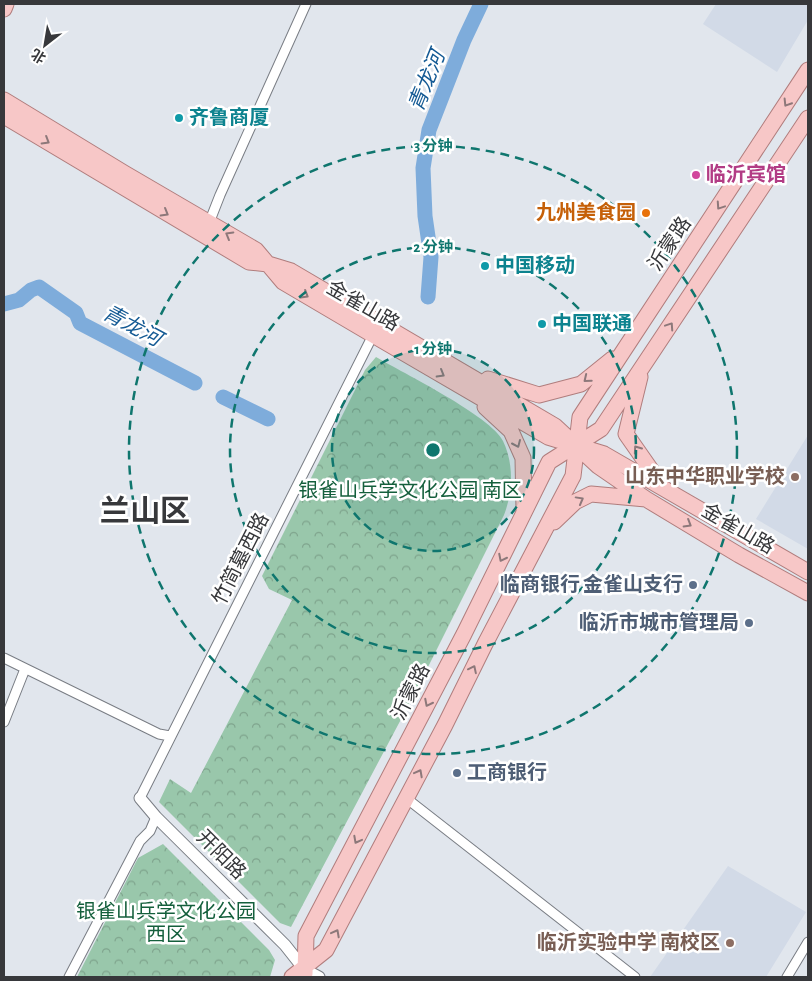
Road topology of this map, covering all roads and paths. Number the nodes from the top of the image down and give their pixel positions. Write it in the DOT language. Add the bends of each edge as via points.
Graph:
graph roads {
  1 [pos="6,4"];
  2 [pos="306,4"];
  3 [pos="4,9"];
  4 [pos="808,70"];
  5 [pos="4,89"];
  6 [pos="4,100"];
  7 [pos="4,116"];
  8 [pos="808,118"];
  9 [pos="4,124"];
  10 [pos="46,126"];
  11 [pos="28,130"];
  12 [pos="209,223"];
  13 [pos="268,264"];
  14 [pos="373,335"];
  15 [pos="625,348"];
  16 [pos="643,367"];
  17 [pos="461,378"];
  18 [pos="576,446"];
  19 [pos="665,489"];
  20 [pos="646,499"];
  21 [pos="524,515"];
  22 [pos="543,532"];
  23 [pos="808,572"];
  24 [pos="808,593"];
  25 [pos="4,658"];
  26 [pos="25,669"];
  27 [pos="4,722"];
  28 [pos="170,736"];
  29 [pos="140,798"];
  30 [pos="406,798"];
  31 [pos="156,816"];
  32 [pos="808,942"];
  33 [pos="300,974"];
  34 [pos="69,977"];
  35 [pos="320,977"];
  36 [pos="635,977"];
  37 [pos="787,977"];
  1 -- 3 [label="main road"];
  2 -- 12 [label="street"];
  4 -- 15 [label="main road, 沂蒙路, one-way"];
  5 -- 10 [label="main road"];
  6 -- 10 [label="main road, 金雀山路"];
  7 -- 11 [label="main road, 金雀山路"];
  16 -- 8 [label="main road, 沂蒙路, one-way"];
  9 -- 11 [label="main road"];
  10 -- 12 [label="main road, 金雀山路"];
  11 -- 13 [label="main road, 金雀山路, one-way" via="249,262"];
  13 -- 12 [label="main road, 金雀山路, one-way" via="256,250"];
  13 -- 14 [label="main road, 金雀山路, one-way" via="284,282"];
  13 -- 17 [label="main road, 金雀山路" via="291,270"];
  14 -- 17 [label="main road, 金雀山路, one-way"];
  14 -- 28 [label="street, 竹简墓西路"];
  15 -- 17 [label="main road, one-way" via="581,384 539,395"];
  15 -- 18 [label="main road, 沂蒙路" via="580,417"];
  16 -- 18 [label="main road, 沂蒙路" via="601,429"];
  19 -- 16 [label="main road, one-way" via="626,434"];
  17 -- 18 [label="main road, 金雀山路" via="548,437"];
  17 -- 21 [label="main road, one-way" via="511,431 523,458"];
  18 -- 19 [label="main road, 金雀山路" via="604,454"];
  18 -- 20 [label="main road, 金雀山路" via="598,466"];
  18 -- 21 [label="main road, 沂蒙路" via="549,462"];
  18 -- 22 [label="main road, 沂蒙路" via="573,476"];
  19 -- 23 [label="main road, 金雀山路"];
  22 -- 20 [label="main road, one-way" via="575,502 591,494"];
  20 -- 24 [label="main road, 金雀山路, one-way"];
  21 -- 33 [label="main road, 沂蒙路, one-way" via="306,936"];
  30 -- 22 [label="main road, 沂蒙路, one-way"];
  25 -- 26 [label="street"];
  26 -- 27 [label="street"];
  26 -- 28 [label="street" via="159,734"];
  28 -- 29 [label="street, 竹简墓西路"];
  29 -- 31 [label="street, 开阳路"];
  33 -- 30 [label="main road, 沂蒙路, one-way" via="326,950"];
  30 -- 36 [label="street"];
  31 -- 33 [label="street, 开阳路" via="285,945"];
  31 -- 34 [label="street"];
  32 -- 37 [label="street"];
  33 -- 35 [label="street, 开阳路"];
}
